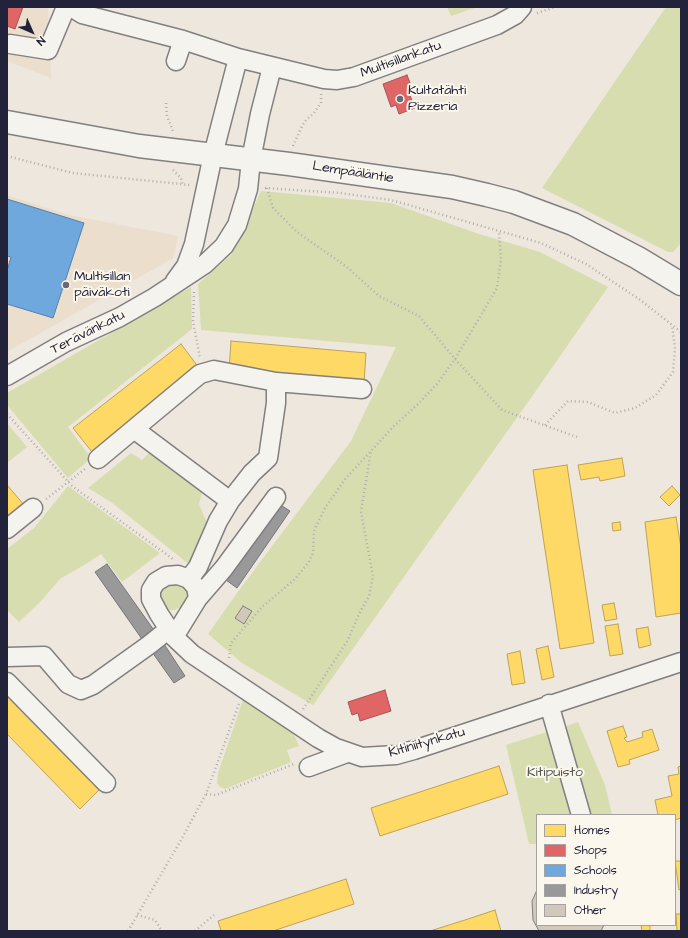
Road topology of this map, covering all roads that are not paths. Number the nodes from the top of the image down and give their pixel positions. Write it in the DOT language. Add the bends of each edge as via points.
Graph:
graph roads {
  1 [pos="66,7"];
  2 [pos="71,7"];
  3 [pos="522,7"];
  4 [pos="183,40"];
  5 [pos="10,44"];
  6 [pos="238,58"];
  7 [pos="176,61"];
  8 [pos="272,67"];
  9 [pos="7,122"];
  10 [pos="213,155"];
  11 [pos="251,160"];
  12 [pos="681,284"];
  13 [pos="169,289"];
  14 [pos="7,376"];
  15 [pos="276,382"];
  16 [pos="362,389"];
  17 [pos="134,429"];
  18 [pos="98,459"];
  19 [pos="276,497"];
  20 [pos="230,501"];
  21 [pos="33,508"];
  22 [pos="7,529"];
  23 [pos="183,577"];
  24 [pos="198,598"];
  25 [pos="172,633"];
  26 [pos="7,657"];
  27 [pos="681,662"];
  28 [pos="7,682"];
  29 [pos="550,704"];
  30 [pos="347,753"];
  31 [pos="302,765"];
  32 [pos="106,783"];
  33 [pos="581,814"];
  1 -- 5 [label="street" via="48,50"];
  2 -- 4 [label="street, Multisillankatu" via="82,14"];
  3 -- 8 [label="street, Multisillankatu" via="515,15 497,25 354,77 324,79"];
  4 -- 6 [label="street, Multisillankatu"];
  4 -- 7 [label="street"];
  6 -- 8 [label="street, Multisillankatu"];
  6 -- 10 [label="street"];
  8 -- 11 [label="street"];
  9 -- 10 [label="main road, Lempääläntie" via="139,146"];
  10 -- 11 [label="main road, Lempääläntie"];
  10 -- 13 [label="street, Terävänkatu" via="194,244 186,266"];
  11 -- 12 [label="main road, Lempääläntie" via="452,187 514,202 573,224 608,241"];
  11 -- 13 [label="street, Terävänkatu" via="248,189 238,225 224,246 205,264"];
  13 -- 14 [label="street, Terävänkatu" via="120,317 66,342"];
  15 -- 16 [label="street"];
  15 -- 17 [label="street" via="214,370 200,374"];
  15 -- 20 [label="street" via="276,403 268,458 252,473"];
  17 -- 18 [label="street"];
  17 -- 20 [label="street"];
  19 -- 24 [label="street" via="224,568"];
  20 -- 23 [label="street" via="218,521 198,567"];
  21 -- 22 [label="street"];
  23 -- 24 [label="street" via="196,587"];
  23 -- 25 [label="street, Kitiniitynkatu" via="166,576 156,582 151,590 151,599"];
  24 -- 25 [label="street"];
  25 -- 26 [label="street" via="149,645 93,685 81,690 68,684 44,656"];
  25 -- 30 [label="street, Kitiniitynkatu" via="192,654 244,690 318,738"];
  27 -- 29 [label="street, Kitiniitynkatu"];
  28 -- 32 [label="street"];
  29 -- 30 [label="street, Kitiniitynkatu" via="396,755 362,757"];
  29 -- 33 [label="street"];
  30 -- 31 [label="street"];
}
